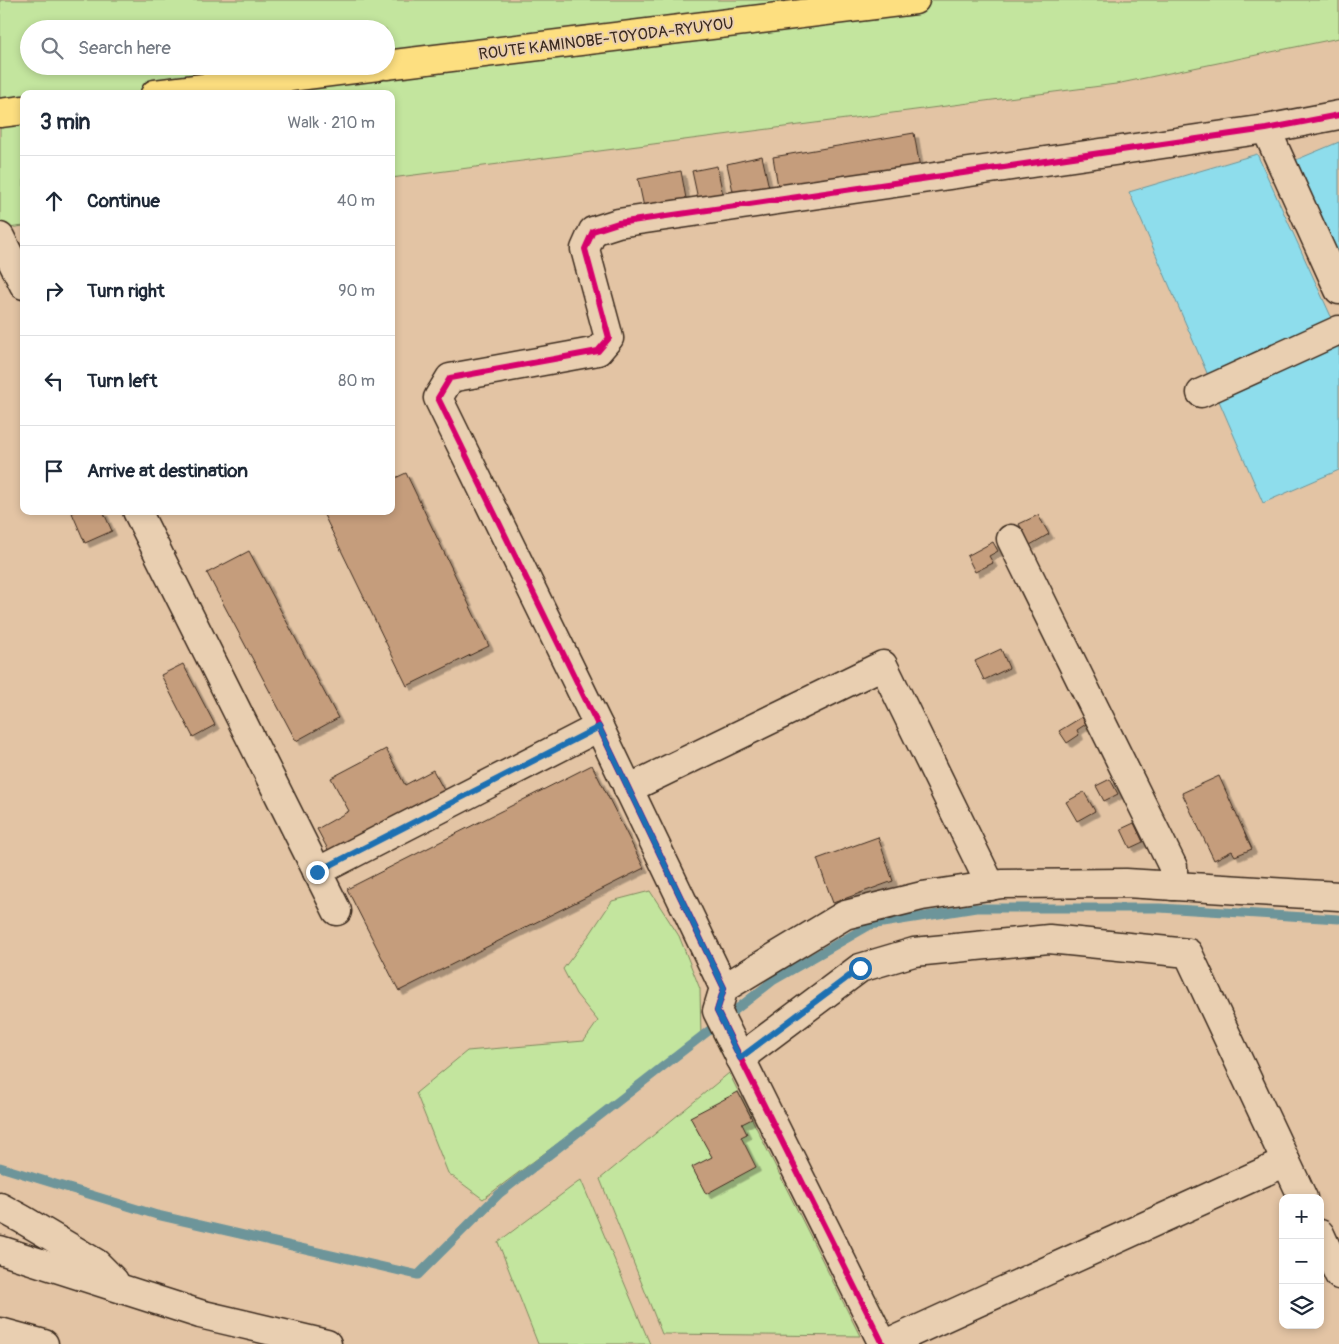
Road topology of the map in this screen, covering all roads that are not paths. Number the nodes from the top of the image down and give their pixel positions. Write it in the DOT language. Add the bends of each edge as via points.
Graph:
graph roads {
  1 [pos="915,0"];
  2 [pos="395,64"];
  3 [pos="306,75"];
  4 [pos="186,90"];
  5 [pos="20,110"];
  6 [pos="0,113"];
  7 [pos="1339,114"];
  8 [pos="1266,129"];
  9 [pos="0,237"];
  10 [pos="20,277"];
  11 [pos="1339,290"];
  12 [pos="1339,330"];
  13 [pos="1201,393"];
  14 [pos="139,515"];
  15 [pos="1011,539"];
  16 [pos="599,727"];
  17 [pos="628,789"];
  18 [pos="317,872"];
  19 [pos="992,886"];
  20 [pos="1173,886"];
  21 [pos="1339,896"];
  22 [pos="337,911"];
  23 [pos="724,988"];
  24 [pos="740,1058"];
  25 [pos="1286,1162"];
  26 [pos="1301,1194"];
  27 [pos="0,1207"];
  28 [pos="1322,1239"];
  29 [pos="0,1250"];
  30 [pos="1339,1275"];
  31 [pos="122,1289"];
  32 [pos="0,1332"];
  33 [pos="44,1344"];
  34 [pos="326,1344"];
  35 [pos="884,1344"];
  1 -- 2 [label="main road, ROUTE KAMINOBE-TOYODA-RYUYOU"];
  3 -- 4 [label="main road"];
  5 -- 6 [label="main road"];
  7 -- 8 [label="street"];
  8 -- 11 [label="street"];
  8 -- 16 [label="street" via="618,222 593,232 584,249 609,338 598,351 450,378 438,398"];
  9 -- 10 [label="street"];
  12 -- 13 [label="street"];
  14 -- 18 [label="street"];
  15 -- 20 [label="street" via="1174,867"];
  16 -- 17 [label="street"];
  16 -- 18 [label="street"];
  17 -- 19 [label="street" via="884,665"];
  17 -- 23 [label="street"];
  18 -- 22 [label="street"];
  19 -- 20 [label="street" via="1126,883"];
  19 -- 23 [label="street" via="922,896 845,915"];
  20 -- 21 [label="street"];
  23 -- 24 [label="street" via="717,1011"];
  24 -- 25 [label="street" via="860,968 914,952 1049,939 1188,953"];
  24 -- 35 [label="street"];
  25 -- 26 [label="street"];
  25 -- 35 [label="street"];
  27 -- 31 [label="street" via="96,1263"];
  28 -- 30 [label="street"];
  29 -- 31 [label="street"];
  31 -- 34 [label="street" via="200,1314"];
  32 -- 33 [label="street"];
}
